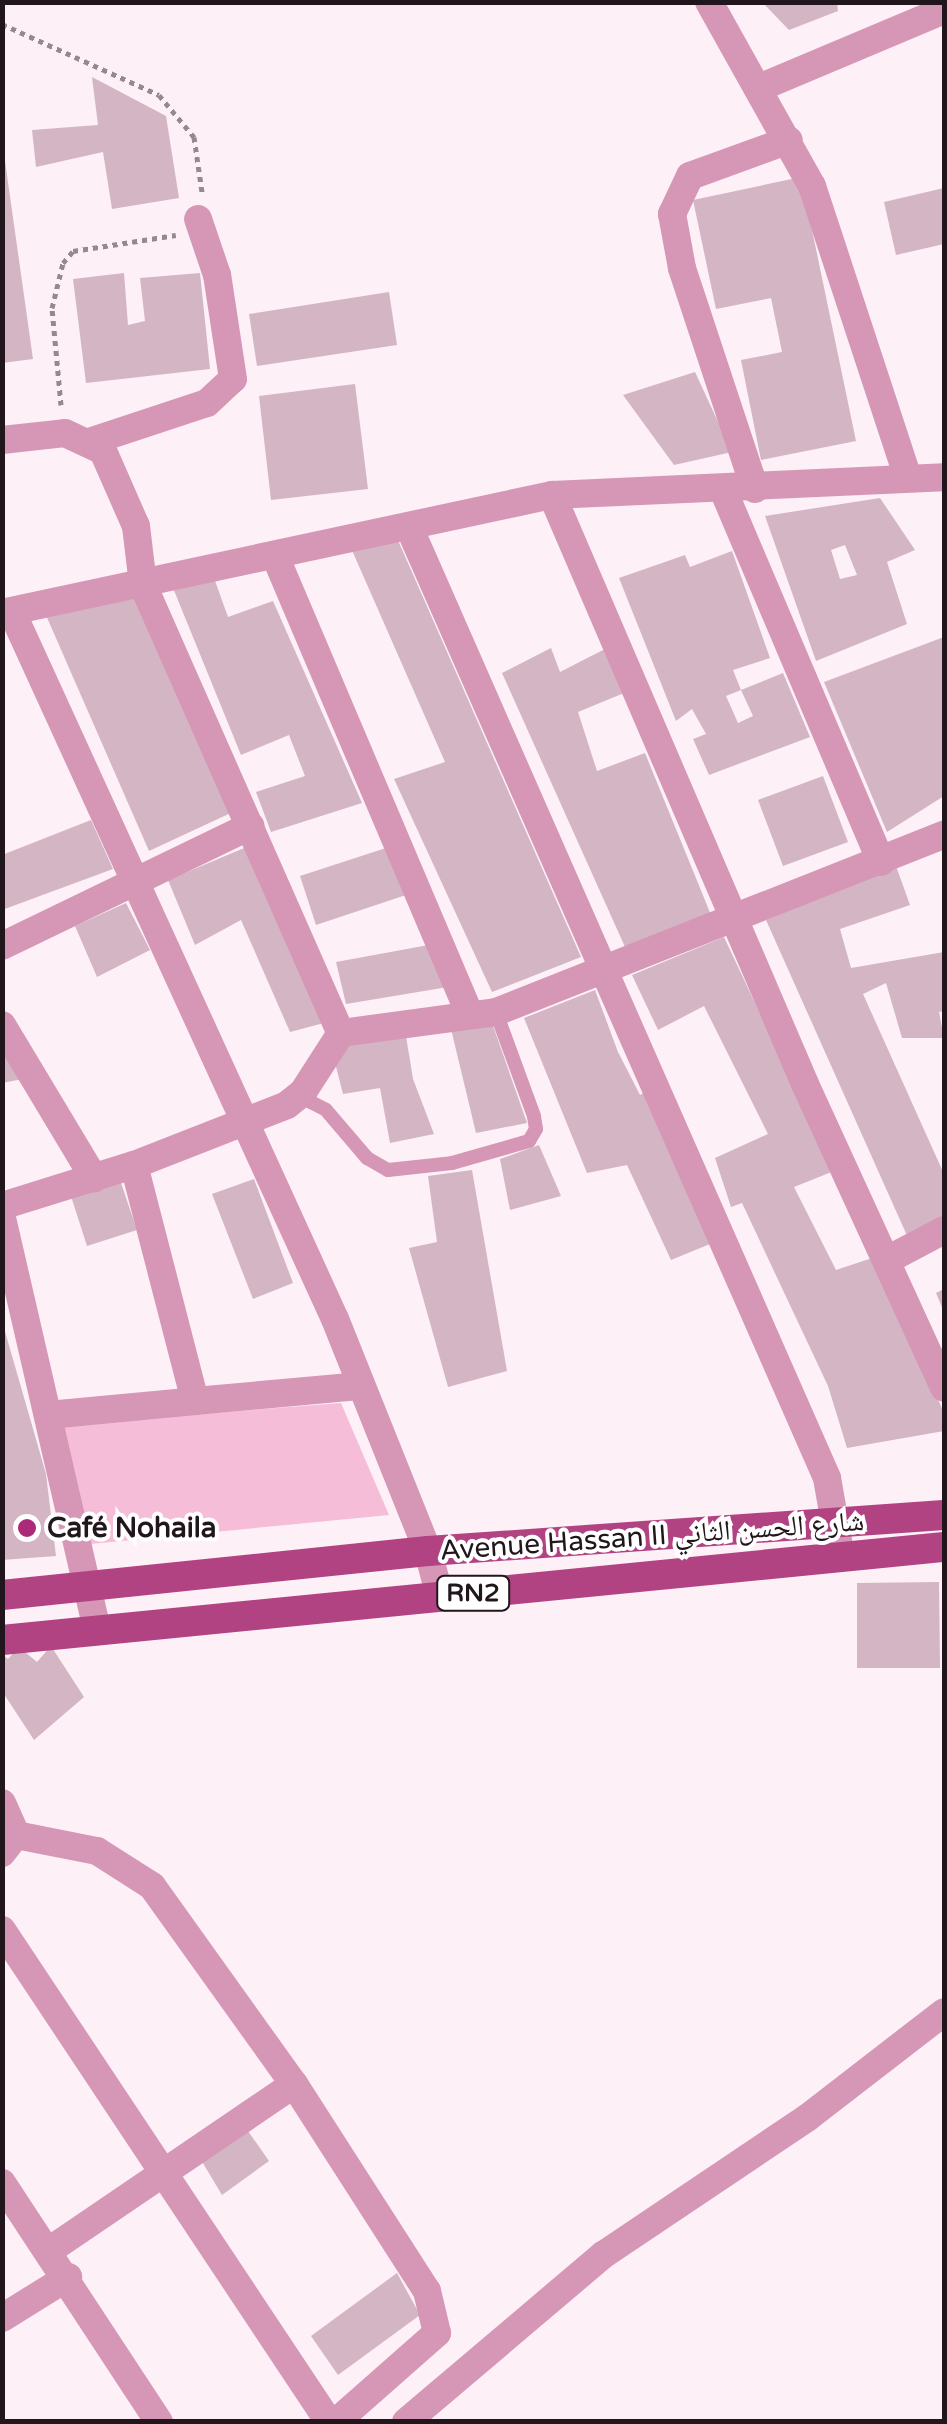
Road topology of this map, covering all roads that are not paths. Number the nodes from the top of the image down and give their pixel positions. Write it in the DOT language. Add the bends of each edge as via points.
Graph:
graph roads {
  1 [pos="709,2"];
  2 [pos="944,10"];
  3 [pos="761,87"];
  4 [pos="789,140"];
  5 [pos="198,220"];
  6 [pos="79,437"];
  7 [pos="2,440"];
  8 [pos="908,478"];
  9 [pos="944,478"];
  10 [pos="755,489"];
  11 [pos="724,492"];
  12 [pos="552,495"];
  13 [pos="409,528"];
  14 [pos="276,558"];
  15 [pos="143,585"];
  16 [pos="7,613"];
  17 [pos="250,826"];
  18 [pos="944,836"];
  19 [pos="881,862"];
  20 [pos="135,886"];
  21 [pos="734,920"];
  22 [pos="2,946"];
  23 [pos="603,972"];
  24 [pos="468,1011"];
  25 [pos="496,1012"];
  26 [pos="2,1025"];
  27 [pos="340,1033"];
  28 [pos="299,1096"];
  29 [pos="240,1122"];
  30 [pos="134,1164"];
  31 [pos="94,1178"];
  32 [pos="2,1206"];
  33 [pos="2,1218"];
  34 [pos="944,1230"];
  35 [pos="889,1258"];
  36 [pos="361,1386"];
  37 [pos="944,1388"];
  38 [pos="195,1400"];
  39 [pos="48,1415"];
  40 [pos="944,1515"];
  41 [pos="836,1523"];
  42 [pos="944,1547"];
  43 [pos="428,1551"];
  44 [pos="842,1558"];
  45 [pos="86,1587"];
  46 [pos="2,1595"];
  47 [pos="440,1597"];
  48 [pos="96,1630"];
  49 [pos="2,1640"];
  50 [pos="2,1803"];
  51 [pos="9,1844"];
  52 [pos="2,1930"];
  53 [pos="11,1961"];
  54 [pos="944,2012"];
  55 [pos="294,2084"];
  56 [pos="164,2176"];
  57 [pos="2,2182"];
  58 [pos="50,2250"];
  59 [pos="68,2277"];
  60 [pos="2,2318"];
  61 [pos="159,2422"];
  62 [pos="332,2422"];
  63 [pos="406,2422"];
  1 -- 3 [label="street"];
  2 -- 3 [label="street"];
  3 -- 4 [label="street"];
  4 -- 8 [label="street" via="812,186"];
  4 -- 10 [label="street" via="690,176 672,214 682,268"];
  5 -- 6 [label="street" via="217,275 233,379 207,403"];
  6 -- 7 [label="street"];
  6 -- 15 [label="street" via="117,476 136,526"];
  8 -- 9 [label="street"];
  8 -- 10 [label="street"];
  10 -- 11 [label="street"];
  11 -- 12 [label="street"];
  11 -- 19 [label="street"];
  12 -- 13 [label="street"];
  12 -- 21 [label="street"];
  13 -- 14 [label="street"];
  13 -- 23 [label="street"];
  14 -- 15 [label="street"];
  14 -- 24 [label="street"];
  15 -- 16 [label="street"];
  15 -- 17 [label="street"];
  16 -- 20 [label="street"];
  17 -- 20 [label="street"];
  17 -- 27 [label="street"];
  18 -- 19 [label="street"];
  19 -- 21 [label="street"];
  20 -- 22 [label="street"];
  20 -- 29 [label="street"];
  21 -- 23 [label="street"];
  21 -- 35 [label="street"];
  23 -- 25 [label="street"];
  23 -- 41 [label="street" via="827,1478"];
  24 -- 25 [label="street"];
  24 -- 27 [label="street"];
  25 -- 28 [label="lane" via="534,1116 529,1140 452,1162 388,1170 367,1158 326,1110"];
  26 -- 31 [label="street"];
  27 -- 28 [label="street"];
  28 -- 29 [label="street"];
  29 -- 30 [label="street"];
  29 -- 36 [label="street"];
  30 -- 31 [label="street"];
  30 -- 38 [label="street"];
  31 -- 32 [label="street"];
  33 -- 39 [label="street"];
  34 -- 35 [label="street"];
  35 -- 37 [label="street"];
  36 -- 38 [label="street"];
  36 -- 43 [label="street"];
  38 -- 39 [label="street"];
  39 -- 45 [label="street"];
  40 -- 41 [label="main road, Avenue Hassan II شارع الحسن الثاني / RN2"];
  41 -- 43 [label="main road, Avenue Hassan II شارع الحسن الثاني / RN2"];
  41 -- 44 [label="street"];
  42 -- 44 [label="main road, Avenue Hassan II شارع الحسن الثاني / RN2"];
  43 -- 45 [label="main road, Avenue Hassan II شارع الحسن الثاني / RN2"];
  43 -- 47 [label="street"];
  44 -- 47 [label="main road, Avenue Hassan II شارع الحسن الثاني / RN2"];
  45 -- 46 [label="main road, Avenue Hassan II شارع الحسن الثاني / RN2"];
  45 -- 48 [label="street"];
  47 -- 48 [label="main road, Avenue Hassan II شارع الحسن الثاني / RN2"];
  48 -- 49 [label="main road, Avenue Hassan II شارع الحسن الثاني / RN2"];
  50 -- 51 [label="street"];
  51 -- 55 [label="street" via="97,1851 137,1872"];
  52 -- 53 [label="street"];
  53 -- 56 [label="street"];
  54 -- 63 [label="street" via="807,2118 602,2255"];
  55 -- 56 [label="street"];
  55 -- 62 [label="street" via="435,2311 437,2333"];
  56 -- 58 [label="street"];
  56 -- 62 [label="street"];
  57 -- 58 [label="street"];
  58 -- 59 [label="street"];
  59 -- 60 [label="street"];
  59 -- 61 [label="street"];
}
